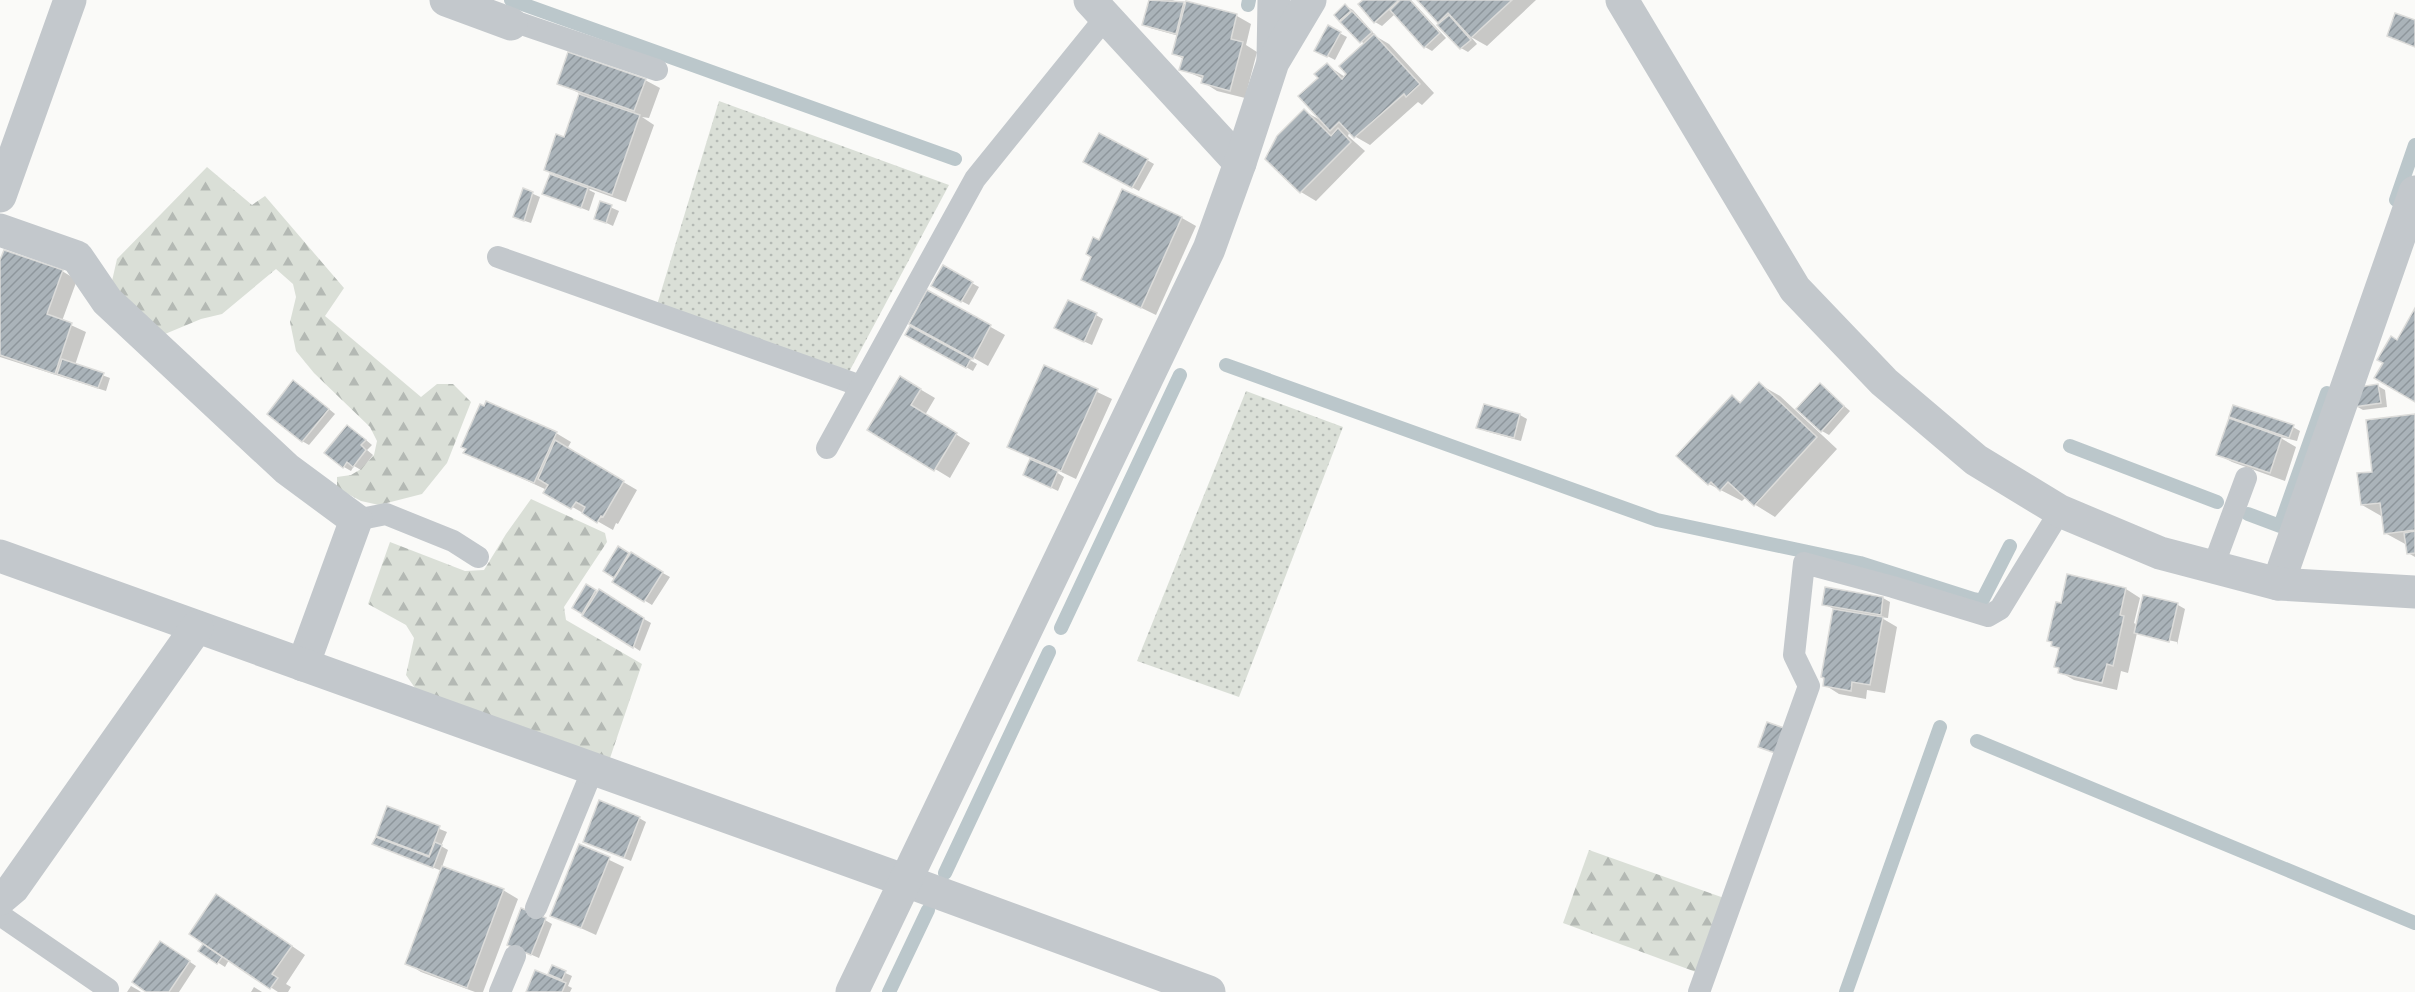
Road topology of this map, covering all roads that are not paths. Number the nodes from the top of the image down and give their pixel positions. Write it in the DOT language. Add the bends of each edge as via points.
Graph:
graph roads {
  1 [pos="70,0"];
  2 [pos="446,0"];
  3 [pos="1274,0"];
  4 [pos="1310,0"];
  5 [pos="1622,0"];
  6 [pos="1098,8"];
  7 [pos="511,24"];
  8 [pos="1273,62"];
  9 [pos="657,70"];
  10 [pos="1240,163"];
  11 [pos="2415,192"];
  12 [pos="0,196"];
  13 [pos="0,230"];
  14 [pos="498,257"];
  15 [pos="861,386"];
  16 [pos="827,448"];
  17 [pos="2246,478"];
  18 [pos="2060,511"];
  19 [pos="356,520"];
  20 [pos="0,556"];
  21 [pos="478,557"];
  22 [pos="2213,567"];
  23 [pos="2278,584"];
  24 [pos="2415,592"];
  25 [pos="197,627"];
  26 [pos="303,665"];
  27 [pos="593,769"];
  28 [pos="906,881"];
  29 [pos="0,899"];
  30 [pos="536,908"];
  31 [pos="0,915"];
  32 [pos="515,956"];
  33 [pos="108,989"];
  34 [pos="500,992"];
  35 [pos="852,992"];
  36 [pos="1209,992"];
  37 [pos="1699,992"];
  1 -- 12 [label="street"];
  2 -- 7 [label="street"];
  3 -- 8 [label="street"];
  4 -- 8 [label="street"];
  5 -- 18 [label="street" via="1795,289 1884,382 1976,460"];
  6 -- 10 [label="street"];
  6 -- 15 [label="lane" via="975,179"];
  7 -- 9 [label="lane" via="516,22"];
  8 -- 10 [label="street"];
  10 -- 28 [label="street" via="1209,249"];
  11 -- 23 [label="street"];
  13 -- 19 [label="street" via="77,257 115,309 287,469"];
  14 -- 15 [label="lane"];
  15 -- 16 [label="lane"];
  17 -- 22 [label="lane"];
  18 -- 22 [label="street" via="2160,553"];
  18 -- 37 [label="lane" via="2000,609 1988,616 1893,586 1804,564 1794,655 1809,687"];
  19 -- 21 [label="lane" via="386,514 453,541"];
  19 -- 26 [label="street"];
  20 -- 25 [label="street"];
  22 -- 23 [label="street"];
  23 -- 24 [label="street"];
  25 -- 26 [label="street"];
  25 -- 29 [label="street" via="13,888"];
  26 -- 27 [label="street"];
  27 -- 28 [label="street"];
  27 -- 30 [label="lane"];
  28 -- 35 [label="street"];
  28 -- 36 [label="street"];
  31 -- 33 [label="lane"];
  32 -- 34 [label="lane"];
}
